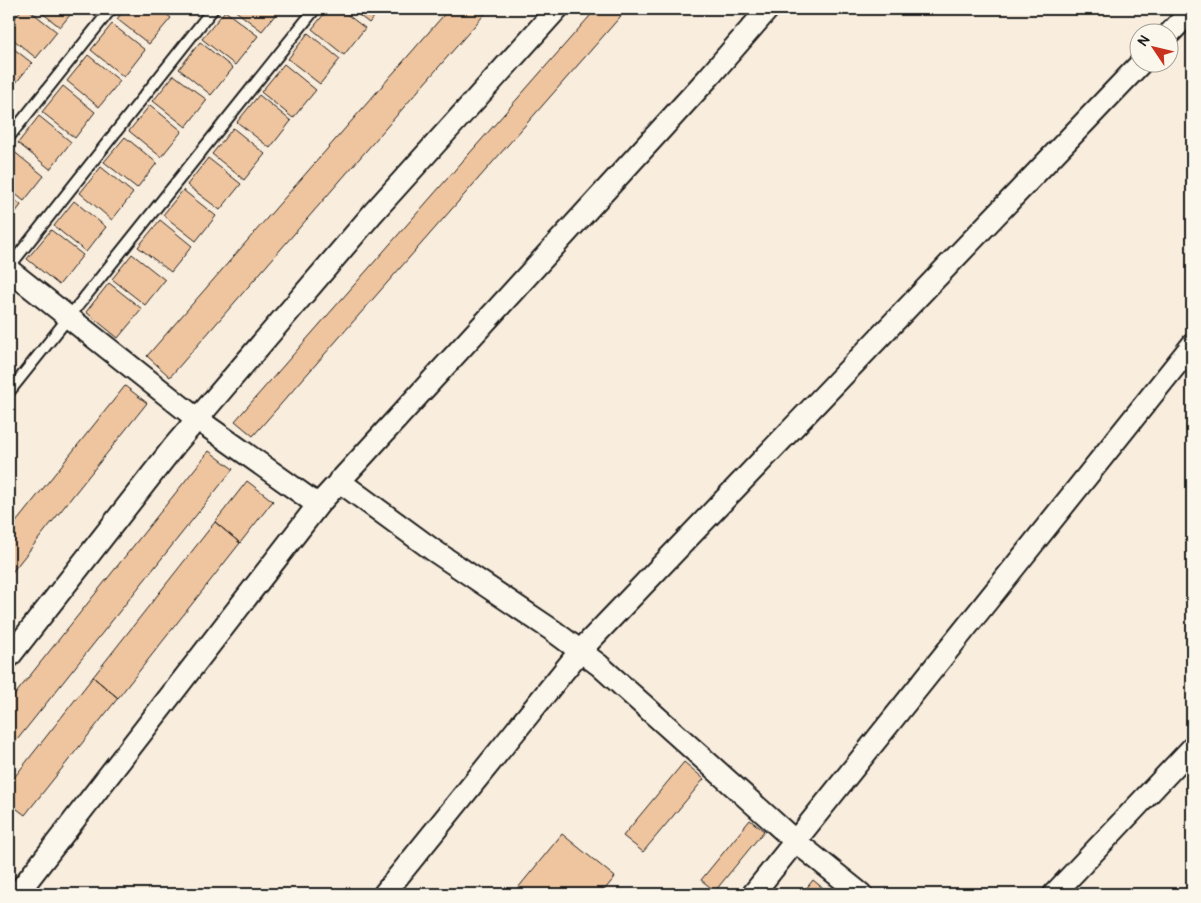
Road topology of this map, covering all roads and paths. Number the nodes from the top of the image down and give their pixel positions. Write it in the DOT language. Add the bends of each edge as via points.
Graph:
graph roads {
  1 [pos="111,9"];
  2 [pos="213,9"];
  3 [pos="316,9"];
  4 [pos="557,9"];
  5 [pos="768,9"];
  6 [pos="1192,10"];
  7 [pos="1178,24"];
  8 [pos="1132,72"];
  9 [pos="9,137"];
  10 [pos="9,268"];
  11 [pos="69,317"];
  12 [pos="1192,345"];
  13 [pos="9,392"];
  14 [pos="197,419"];
  15 [pos="339,481"];
  16 [pos="318,504"];
  17 [pos="580,651"];
  18 [pos="9,657"];
  19 [pos="1192,748"];
  20 [pos="795,841"];
  21 [pos="17,894"];
  22 [pos="384,894"];
  23 [pos="752,894"];
  24 [pos="861,894"];
  25 [pos="1054,894"];
  1 -- 9 [label="lane"];
  2 -- 10 [label="lane"];
  3 -- 11 [label="lane"];
  4 -- 14 [label="street" via="373,213"];
  5 -- 15 [label="street"];
  6 -- 7 [label="street"];
  8 -- 17 [label="street"];
  10 -- 11 [label="street"];
  11 -- 13 [label="lane"];
  11 -- 14 [label="street"];
  12 -- 20 [label="street"];
  14 -- 16 [label="street"];
  14 -- 18 [label="street"];
  15 -- 16 [label="street"];
  15 -- 17 [label="street"];
  16 -- 21 [label="street"];
  17 -- 20 [label="street"];
  17 -- 22 [label="street"];
  19 -- 25 [label="street"];
  20 -- 23 [label="street"];
  20 -- 24 [label="street"];
}
